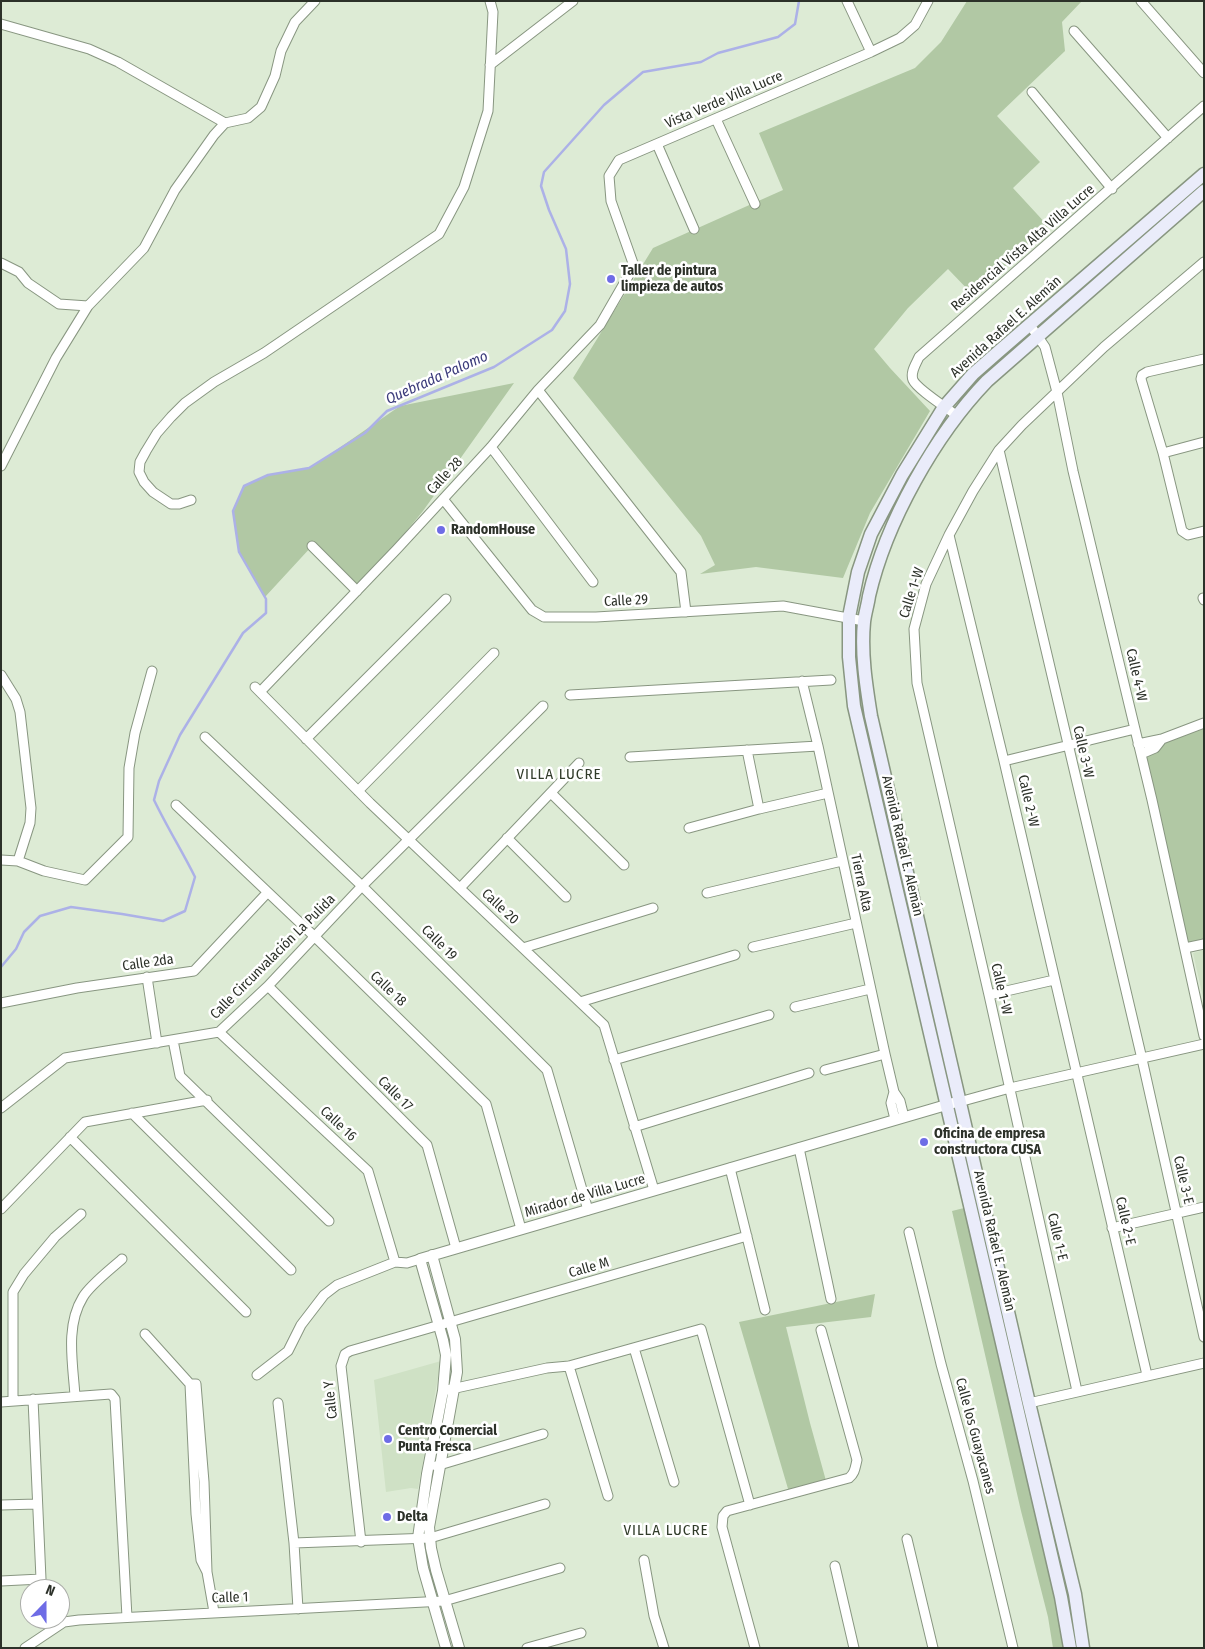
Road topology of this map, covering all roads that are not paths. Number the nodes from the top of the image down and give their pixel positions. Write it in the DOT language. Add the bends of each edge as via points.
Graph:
graph roads {
  1 [pos="315,1"];
  2 [pos="490,1"];
  3 [pos="573,1"];
  4 [pos="848,1"];
  5 [pos="917,1"];
  6 [pos="928,1"];
  7 [pos="1141,1"];
  8 [pos="922,12"];
  9 [pos="1,24"];
  10 [pos="1074,31"];
  11 [pos="871,52"];
  12 [pos="490,65"];
  13 [pos="1204,73"];
  14 [pos="1032,92"];
  15 [pos="1204,106"];
  16 [pos="716,119"];
  17 [pos="225,123"];
  18 [pos="1168,138"];
  19 [pos="657,144"];
  20 [pos="1204,174"];
  21 [pos="1112,188"];
  22 [pos="1204,191"];
  23 [pos="755,204"];
  24 [pos="694,229"];
  25 [pos="1204,262"];
  26 [pos="1,263"];
  27 [pos="634,266"];
  28 [pos="88,306"];
  29 [pos="1030,325"];
  30 [pos="1038,336"];
  31 [pos="1204,359"];
  32 [pos="538,390"];
  33 [pos="1057,392"];
  34 [pos="944,406"];
  35 [pos="956,415"];
  36 [pos="1204,442"];
  37 [pos="491,447"];
  38 [pos="1000,450"];
  39 [pos="1163,453"];
  40 [pos="1,466"];
  41 [pos="443,499"];
  42 [pos="191,500"];
  43 [pos="1204,531"];
  44 [pos="949,535"];
  45 [pos="312,546"];
  46 [pos="594,582"];
  47 [pos="357,591"];
  48 [pos="446,599"];
  49 [pos="686,612"];
  50 [pos="849,617"];
  51 [pos="864,621"];
  52 [pos="494,653"];
  53 [pos="152,671"];
  54 [pos="1,675"];
  55 [pos="831,680"];
  56 [pos="802,681"];
  57 [pos="258,689"];
  58 [pos="570,695"];
  59 [pos="544,706"];
  60 [pos="1204,723"];
  61 [pos="1135,729"];
  62 [pos="205,737"];
  63 [pos="306,739"];
  64 [pos="1162,739"];
  65 [pos="1138,744"];
  66 [pos="1068,745"];
  67 [pos="818,746"];
  68 [pos="747,750"];
  69 [pos="1141,754"];
  70 [pos="630,757"];
  71 [pos="1004,760"];
  72 [pos="579,763"];
  73 [pos="358,791"];
  74 [pos="551,792"];
  75 [pos="828,793"];
  76 [pos="176,806"];
  77 [pos="759,810"];
  78 [pos="689,828"];
  79 [pos="507,838"];
  80 [pos="408,840"];
  81 [pos="1,860"];
  82 [pos="18,861"];
  83 [pos="842,861"];
  84 [pos="624,865"];
  85 [pos="362,886"];
  86 [pos="460,888"];
  87 [pos="267,893"];
  88 [pos="707,893"];
  89 [pos="566,897"];
  90 [pos="653,908"];
  91 [pos="856,923"];
  92 [pos="315,937"];
  93 [pos="1204,944"];
  94 [pos="753,947"];
  95 [pos="523,948"];
  96 [pos="1185,948"];
  97 [pos="735,955"];
  98 [pos="147,977"];
  99 [pos="1054,980"];
  100 [pos="268,986"];
  101 [pos="870,990"];
  102 [pos="989,995"];
  103 [pos="580,1002"];
  104 [pos="1,1003"];
  105 [pos="795,1007"];
  106 [pos="769,1015"];
  107 [pos="219,1032"];
  108 [pos="1204,1036"];
  109 [pos="173,1040"];
  110 [pos="156,1043"];
  111 [pos="1204,1044"];
  112 [pos="885,1054"];
  113 [pos="1142,1059"];
  114 [pos="614,1060"];
  115 [pos="825,1070"];
  116 [pos="809,1073"];
  117 [pos="1076,1074"];
  118 [pos="1010,1088"];
  119 [pos="207,1100"];
  120 [pos="953,1103"];
  121 [pos="1,1108"];
  122 [pos="132,1113"];
  123 [pos="900,1118"];
  124 [pos="634,1127"];
  125 [pos="70,1137"];
  126 [pos="799,1148"];
  127 [pos="730,1168"];
  128 [pos="654,1190"];
  129 [pos="1204,1207"];
  130 [pos="1,1209"];
  131 [pos="588,1210"];
  132 [pos="1176,1213"];
  133 [pos="81,1214"];
  134 [pos="330,1221"];
  135 [pos="1112,1228"];
  136 [pos="522,1229"];
  137 [pos="909,1232"];
  138 [pos="747,1236"];
  139 [pos="456,1248"];
  140 [pos="432,1255"];
  141 [pos="122,1259"];
  142 [pos="420,1259"];
  143 [pos="395,1262"];
  144 [pos="291,1270"];
  145 [pos="832,1299"];
  146 [pos="765,1310"];
  147 [pos="246,1312"];
  148 [pos="451,1323"];
  149 [pos="439,1325"];
  150 [pos="821,1330"];
  151 [pos="145,1334"];
  152 [pos="1204,1336"];
  153 [pos="634,1348"];
  154 [pos="446,1355"];
  155 [pos="457,1355"];
  156 [pos="1204,1362"];
  157 [pos="569,1366"];
  158 [pos="257,1375"];
  159 [pos="1147,1375"];
  160 [pos="455,1390"];
  161 [pos="443,1391"];
  162 [pos="1077,1391"];
  163 [pos="75,1396"];
  164 [pos="32,1400"];
  165 [pos="13,1401"];
  166 [pos="1,1402"];
  167 [pos="278,1403"];
  168 [pos="1029,1403"];
  169 [pos="543,1434"];
  170 [pos="441,1464"];
  171 [pos="428,1468"];
  172 [pos="674,1482"];
  173 [pos="608,1496"];
  174 [pos="37,1504"];
  175 [pos="545,1504"];
  176 [pos="1,1505"];
  177 [pos="750,1505"];
  178 [pos="418,1538"];
  179 [pos="430,1538"];
  180 [pos="907,1539"];
  181 [pos="361,1542"];
  182 [pos="294,1544"];
  183 [pos="644,1560"];
  184 [pos="835,1566"];
  185 [pos="560,1568"];
  186 [pos="1,1581"];
  187 [pos="444,1601"];
  188 [pos="432,1602"];
  189 [pos="298,1609"];
  190 [pos="214,1612"];
  191 [pos="127,1617"];
  192 [pos="581,1633"];
  193 [pos="25,1648"];
  194 [pos="446,1648"];
  195 [pos="459,1648"];
  196 [pos="527,1648"];
  197 [pos="664,1648"];
  198 [pos="755,1648"];
  199 [pos="854,1648"];
  200 [pos="933,1648"];
  201 [pos="1013,1648"];
  202 [pos="1070,1648"];
  203 [pos="1083,1648"];
  1 -- 17 [label="street" via="295,22 261,107 248,118"];
  2 -- 12 [label="street" via="493,12"];
  3 -- 12 [label="street"];
  4 -- 11 [label="street"];
  5 -- 8 [label="street"];
  6 -- 8 [label="street, Vista Verde Villa Lucre"];
  7 -- 13 [label="street"];
  8 -- 11 [label="street, Vista Verde Villa Lucre" via="915,25 900,38"];
  9 -- 17 [label="street" via="89,49"];
  10 -- 18 [label="street"];
  11 -- 16 [label="street, Vista Verde Villa Lucre"];
  12 -- 42 [label="street" via="488,112 464,187 439,234 264,353 214,382 185,403 158,433 140,462 139,472 153,492 171,504"];
  14 -- 21 [label="street"];
  15 -- 18 [label="street, Residencial Vista Alta Villa Lucre"];
  16 -- 19 [label="street, Vista Verde Villa Lucre"];
  16 -- 23 [label="street"];
  17 -- 28 [label="street" via="175,190 144,248"];
  18 -- 21 [label="street, Residencial Vista Alta Villa Lucre"];
  19 -- 24 [label="street"];
  19 -- 27 [label="street, Vista Verde Villa Lucre" via="620,160 609,176 611,201"];
  20 -- 29 [label="main road, Avenida Rafael E. Alemán"];
  21 -- 34 [label="street, Residencial Vista Alta Villa Lucre" via="920,358 913,368 912,378 917,386"];
  22 -- 30 [label="main road, Avenida Rafael E. Alemán"];
  25 -- 33 [label="street, Calle 1-W" via="1104,347"];
  26 -- 28 [label="street" via="19,272 28,283 59,304"];
  27 -- 32 [label="street, Calle 28" via="600,325"];
  28 -- 40 [label="street" via="56,358"];
  29 -- 30 [label="street, Calle 4-W"];
  29 -- 34 [label="main road, Avenida Rafael E. Alemán" via="973,374"];
  30 -- 33 [label="street, Calle 4-W"];
  30 -- 35 [label="main road, Avenida Rafael E. Alemán" via="987,381"];
  31 -- 39 [label="street" via="1142,375"];
  32 -- 37 [label="street, Calle 28"];
  32 -- 49 [label="street" via="681,572"];
  33 -- 38 [label="street, Calle 1-W"];
  33 -- 61 [label="street, Calle 4-W"];
  34 -- 35 [label="street, Residencial Vista Alta Villa Lucre"];
  34 -- 50 [label="main road, Avenida Rafael E. Alemán" via="871,534 858,572"];
  35 -- 51 [label="main road, Avenida Rafael E. Alemán" via="931,454 890,533 874,576"];
  36 -- 39 [label="street"];
  37 -- 41 [label="street, Calle 28"];
  37 -- 46 [label="street"];
  38 -- 44 [label="street, Calle 1-W"];
  38 -- 66 [label="street, Calle 3-W"];
  39 -- 43 [label="street" via="1182,532 1188,535"];
  41 -- 47 [label="street, Calle 28"];
  41 -- 49 [label="street, Calle 29" via="532,610 544,618"];
  44 -- 71 [label="street, Calle 2-W"];
  44 -- 102 [label="street, Calle 1-W" via="926,584 914,629 917,683"];
  45 -- 47 [label="street"];
  47 -- 57 [label="street, Calle 28"];
  48 -- 63 [label="street"];
  49 -- 50 [label="street, Calle 29" via="783,606"];
  50 -- 51 [label="street, Calle 29"];
  50 -- 120 [label="main road, Avenida Rafael E. Alemán" via="854,706"];
  51 -- 120 [label="main road, Avenida Rafael E. Alemán" via="864,658 872,716"];
  52 -- 73 [label="street"];
  53 -- 82 [label="street" via="129,768 128,837 85,880 44,871"];
  54 -- 82 [label="street" via="20,712 30,796 30,823"];
  55 -- 56 [label="street"];
  56 -- 58 [label="street"];
  56 -- 67 [label="street, Tierra Alta"];
  57 -- 63 [label="street, Calle 20"];
  59 -- 80 [label="street, Calle Circunvalación La Pulida"];
  60 -- 64 [label="street"];
  61 -- 65 [label="street, Calle 4-W"];
  61 -- 66 [label="street"];
  62 -- 85 [label="street, Calle 19"];
  63 -- 73 [label="street, Calle 20"];
  64 -- 65 [label="street"];
  64 -- 69 [label="street" via="1154,748"];
  65 -- 69 [label="street, Calle 4-W"];
  66 -- 71 [label="street"];
  66 -- 113 [label="street, Calle 3-W"];
  67 -- 68 [label="street"];
  67 -- 75 [label="street, Tierra Alta"];
  68 -- 70 [label="street"];
  68 -- 77 [label="street"];
  69 -- 96 [label="street, Calle 4-W"];
  71 -- 99 [label="street, Calle 2-W"];
  72 -- 74 [label="street"];
  73 -- 80 [label="street, Calle 20"];
  74 -- 79 [label="street"];
  74 -- 84 [label="street"];
  75 -- 77 [label="street"];
  75 -- 83 [label="street, Tierra Alta"];
  76 -- 87 [label="street, Calle 18"];
  77 -- 78 [label="street"];
  79 -- 86 [label="street"];
  79 -- 89 [label="street"];
  80 -- 85 [label="street, Calle Circunvalación La Pulida"];
  80 -- 86 [label="street, Calle 20"];
  81 -- 82 [label="street"];
  83 -- 88 [label="street"];
  83 -- 91 [label="street, Tierra Alta"];
  85 -- 92 [label="street, Calle Circunvalación La Pulida"];
  85 -- 131 [label="street, Calle 19" via="547,1070"];
  86 -- 95 [label="street, Calle 20"];
  87 -- 92 [label="street, Calle 18"];
  87 -- 98 [label="street, Calle 2da" via="194,970"];
  90 -- 95 [label="street"];
  91 -- 94 [label="street"];
  91 -- 101 [label="street, Tierra Alta"];
  92 -- 100 [label="street, Calle Circunvalación La Pulida"];
  92 -- 136 [label="street, Calle 18" via="486,1104"];
  93 -- 96 [label="street"];
  95 -- 103 [label="street, Calle 20"];
  96 -- 108 [label="street, Calle 4-W"];
  97 -- 103 [label="street"];
  98 -- 104 [label="street, Calle 2da"];
  98 -- 110 [label="street"];
  99 -- 102 [label="street"];
  99 -- 117 [label="street, Calle 2-W"];
  100 -- 107 [label="street, Calle Circunvalación La Pulida"];
  100 -- 139 [label="street, Calle 17" via="428,1145"];
  101 -- 105 [label="street"];
  101 -- 112 [label="street, Tierra Alta"];
  102 -- 118 [label="street, Calle 1-W"];
  103 -- 114 [label="street, Calle 20" via="604,1025"];
  106 -- 114 [label="street"];
  107 -- 109 [label="street, Calle Circunvalación La Pulida"];
  107 -- 143 [label="street, Calle 16" via="368,1171"];
  109 -- 110 [label="street, Calle Circunvalación La Pulida"];
  109 -- 119 [label="street" via="180,1076"];
  110 -- 121 [label="street, Calle Circunvalación La Pulida" via="65,1058"];
  111 -- 113 [label="street"];
  112 -- 115 [label="street"];
  112 -- 123 [label="street, Tierra Alta" via="894,1092 900,1101"];
  113 -- 117 [label="street"];
  113 -- 132 [label="street, Calle 3-E"];
  114 -- 124 [label="street, Calle 20"];
  116 -- 124 [label="street"];
  117 -- 118 [label="street"];
  117 -- 135 [label="street, Calle 2-E"];
  118 -- 120 [label="street"];
  118 -- 162 [label="street, Calle 1-E"];
  119 -- 122 [label="street"];
  119 -- 134 [label="street"];
  120 -- 123 [label="street, Mirador de Villa Lucre"];
  120 -- 168 [label="main road, Avenida Rafael E. Alemán"];
  120 -- 202 [label="main road, Avenida Rafael E. Alemán"];
  122 -- 125 [label="street" via="85,1122"];
  122 -- 144 [label="street"];
  123 -- 126 [label="street, Mirador de Villa Lucre"];
  124 -- 128 [label="street, Calle 20"];
  125 -- 130 [label="street"];
  125 -- 147 [label="street"];
  126 -- 127 [label="street, Mirador de Villa Lucre"];
  126 -- 145 [label="street"];
  127 -- 128 [label="street, Mirador de Villa Lucre"];
  127 -- 138 [label="street"];
  128 -- 131 [label="street, Mirador de Villa Lucre"];
  129 -- 132 [label="street"];
  131 -- 136 [label="street, Mirador de Villa Lucre"];
  132 -- 135 [label="street"];
  132 -- 152 [label="street, Calle 3-E"];
  133 -- 165 [label="street" via="55,1237 12,1292"];
  135 -- 159 [label="street, Calle 2-E"];
  136 -- 139 [label="street, Mirador de Villa Lucre"];
  137 -- 201 [label="street, Calle los Guayacanes"];
  138 -- 146 [label="street"];
  138 -- 148 [label="street, Calle M"];
  139 -- 140 [label="street, Mirador de Villa Lucre"];
  140 -- 142 [label="street, Mirador de Villa Lucre"];
  140 -- 148 [label="street"];
  141 -- 163 [label="street" via="84,1295 74,1314"];
  142 -- 143 [label="street, Mirador de Villa Lucre"];
  142 -- 149 [label="street"];
  143 -- 158 [label="street, Mirador de Villa Lucre" via="337,1285 324,1295 301,1325 288,1351"];
  148 -- 149 [label="street, Calle M"];
  148 -- 155 [label="street"];
  149 -- 154 [label="street"];
  149 -- 181 [label="street, Calle Y" via="350,1351 342,1358"];
  150 -- 177 [label="street" via="857,1460 853,1474 849,1478"];
  151 -- 190 [label="street" via="190,1384 192,1445 200,1482 202,1533"];
  153 -- 157 [label="street"];
  153 -- 172 [label="street"];
  153 -- 177 [label="street" via="701,1329"];
  154 -- 155 [label="street"];
  154 -- 161 [label="street"];
  155 -- 160 [label="street"];
  156 -- 159 [label="street"];
  157 -- 160 [label="street" via="547,1368"];
  157 -- 173 [label="street"];
  159 -- 162 [label="street"];
  160 -- 161 [label="street"];
  160 -- 170 [label="street"];
  161 -- 171 [label="street"];
  162 -- 168 [label="street"];
  163 -- 164 [label="street"];
  163 -- 191 [label="street" via="110,1394 115,1399"];
  164 -- 165 [label="street"];
  164 -- 174 [label="street"];
  165 -- 166 [label="street"];
  167 -- 182 [label="street"];
  168 -- 203 [label="main road, Avenida Rafael E. Alemán" via="1075,1594"];
  169 -- 170 [label="street"];
  170 -- 171 [label="street"];
  170 -- 179 [label="street" via="429,1527"];
  171 -- 178 [label="street"];
  174 -- 176 [label="street"];
  174 -- 186 [label="street" via="41,1579"];
  175 -- 179 [label="street"];
  177 -- 198 [label="street" via="727,1511 722,1527"];
  178 -- 179 [label="street"];
  178 -- 181 [label="street"];
  178 -- 188 [label="street"];
  179 -- 187 [label="street"];
  180 -- 200 [label="street"];
  181 -- 182 [label="street"];
  182 -- 189 [label="street"];
  183 -- 197 [label="street" via="654,1616"];
  184 -- 199 [label="street"];
  185 -- 187 [label="street, Calle 1"];
  187 -- 188 [label="street, Calle 1"];
  187 -- 195 [label="street"];
  188 -- 189 [label="street, Calle 1"];
  188 -- 194 [label="street"];
  189 -- 190 [label="street, Calle 1"];
  190 -- 191 [label="street, Calle 1"];
  191 -- 193 [label="street, Calle 1" via="64,1622"];
  192 -- 196 [label="street"];
}
